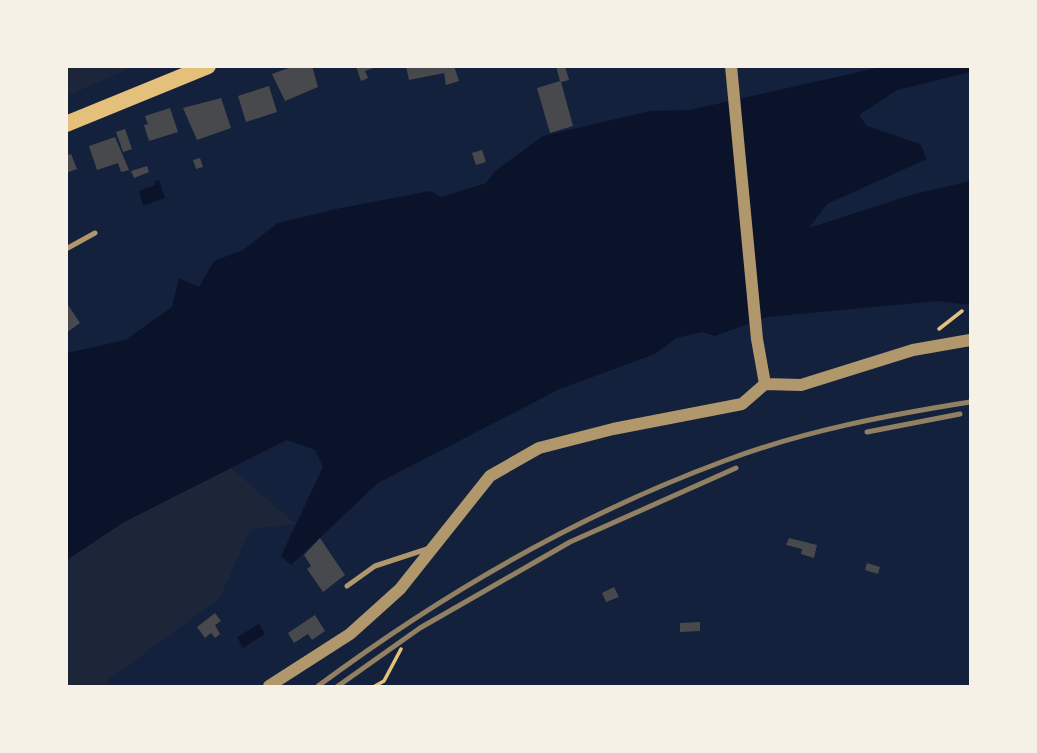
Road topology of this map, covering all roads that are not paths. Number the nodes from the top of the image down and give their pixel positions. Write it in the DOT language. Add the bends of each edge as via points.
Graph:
graph roads {
  1 [pos="208,66"];
  2 [pos="731,70"];
  3 [pos="66,124"];
  4 [pos="95,233"];
  5 [pos="66,249"];
  6 [pos="971,340"];
  7 [pos="765,384"];
  8 [pos="434,547"];
  9 [pos="347,586"];
  10 [pos="270,687"];
  1 -- 3 [label="main road"];
  2 -- 7 [label="street"];
  4 -- 5 [label="lane"];
  6 -- 7 [label="street" via="913,351 801,385"];
  7 -- 8 [label="street" via="741,404 539,448 490,476"];
  8 -- 9 [label="lane" via="375,566"];
  8 -- 10 [label="street" via="400,589 350,634"];
}
